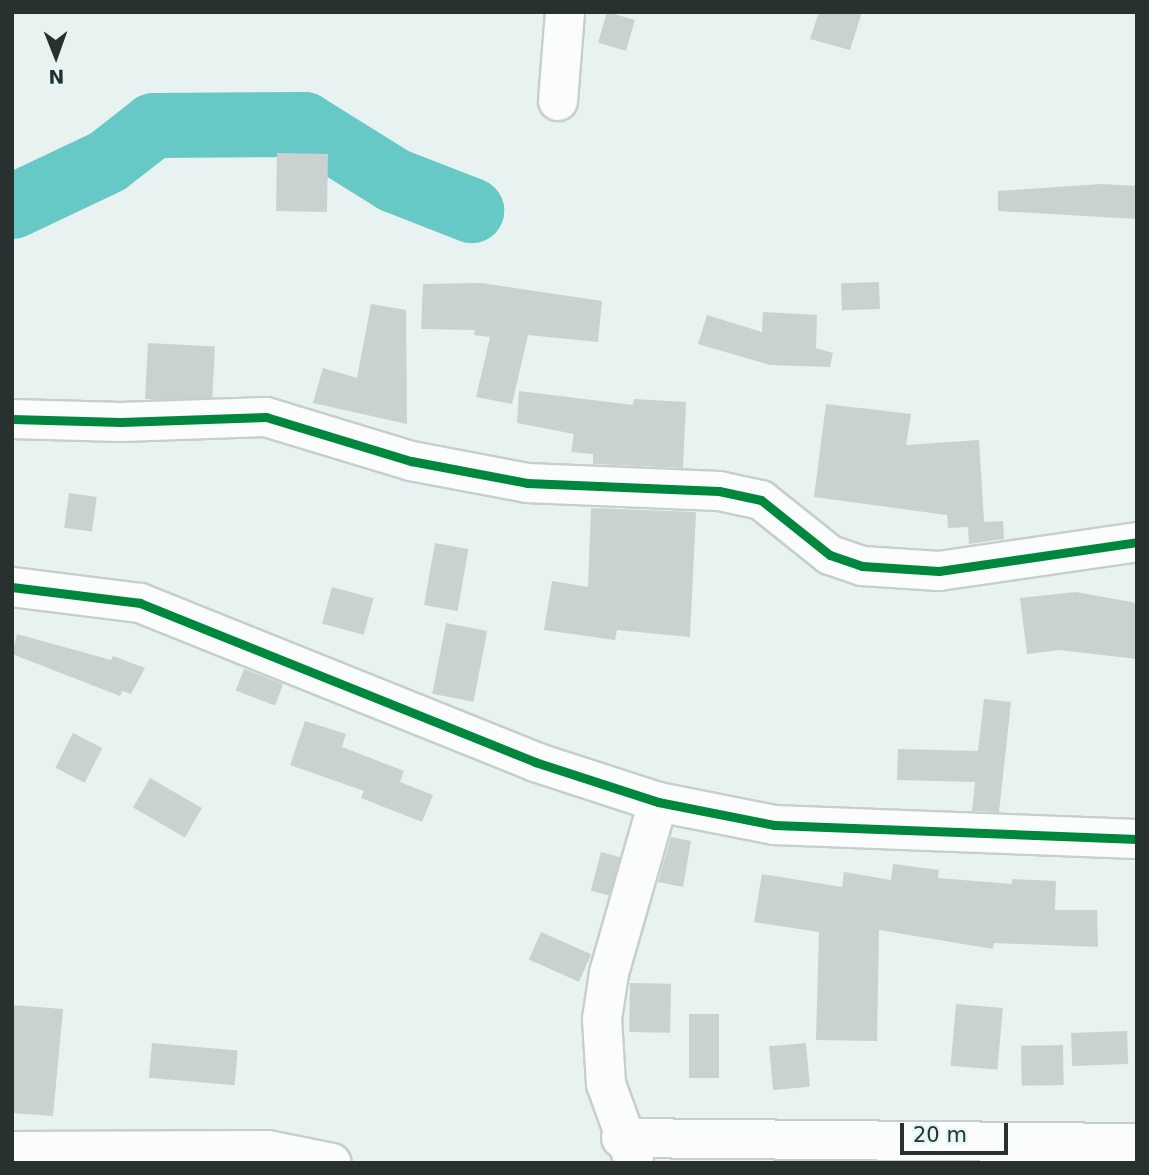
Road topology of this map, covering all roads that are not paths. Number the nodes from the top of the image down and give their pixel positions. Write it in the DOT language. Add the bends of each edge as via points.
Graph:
graph roads {
  1 [pos="565,12"];
  2 [pos="558,101"];
  3 [pos="12,419"];
  4 [pos="1137,542"];
  5 [pos="12,587"];
  6 [pos="658,802"];
  7 [pos="1137,839"];
  8 [pos="1137,1143"];
  9 [pos="628,1150"];
  10 [pos="12,1151"];
  11 [pos="332,1163"];
  1 -- 2 [label="street"];
  3 -- 4 [label="street" via="121,422 266,416 411,461 527,483 719,491 761,500 830,555 862,566 939,571"];
  5 -- 6 [label="street" via="140,603 535,762"];
  6 -- 7 [label="street" via="774,825"];
  6 -- 9 [label="street" via="609,973 602,1019 606,1084"];
  8 -- 9 [label="street"];
  10 -- 11 [label="street" via="267,1150"];
}
